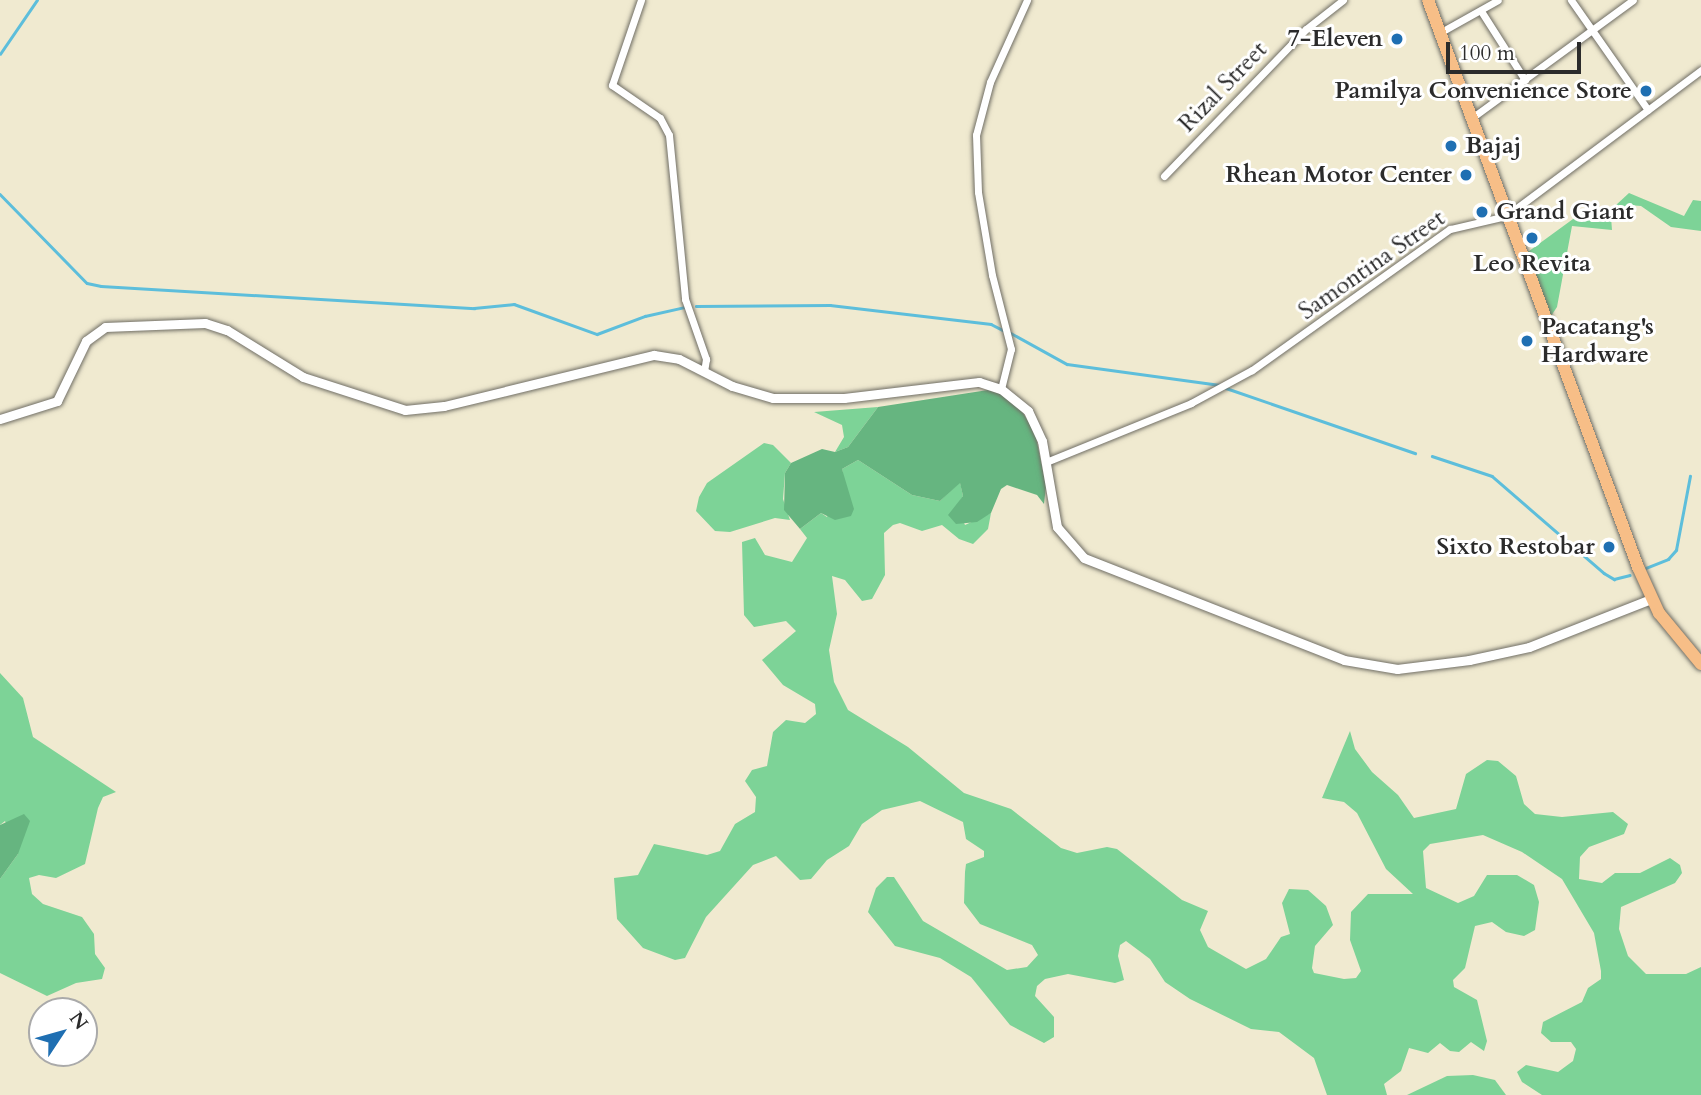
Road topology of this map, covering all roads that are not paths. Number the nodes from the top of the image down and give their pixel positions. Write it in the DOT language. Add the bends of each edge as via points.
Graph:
graph roads {
  1 [pos="641,0"];
  2 [pos="1027,0"];
  3 [pos="1343,0"];
  4 [pos="1428,0"];
  5 [pos="1498,0"];
  6 [pos="1571,0"];
  7 [pos="1633,0"];
  8 [pos="1482,11"];
  9 [pos="1592,30"];
  10 [pos="1441,32"];
  11 [pos="1701,70"];
  12 [pos="1525,80"];
  13 [pos="1647,110"];
  14 [pos="1473,117"];
  15 [pos="1164,176"];
  16 [pos="1506,216"];
  17 [pos="704,371"];
  18 [pos="1001,389"];
  19 [pos="0,419"];
  20 [pos="1046,462"];
  21 [pos="1651,599"];
  22 [pos="1701,664"];
  1 -- 17 [label="street" via="612,85 660,118 669,135 685,299 706,359"];
  2 -- 18 [label="street" via="990,82 976,135 979,204 1011,349"];
  3 -- 15 [label="street, Rizal Street" via="1306,29"];
  4 -- 10 [label="highway"];
  5 -- 8 [label="street"];
  6 -- 9 [label="street"];
  7 -- 9 [label="street"];
  8 -- 10 [label="street"];
  8 -- 12 [label="street"];
  9 -- 12 [label="street"];
  9 -- 13 [label="street"];
  10 -- 14 [label="highway"];
  11 -- 13 [label="street, Samontina Street"];
  12 -- 14 [label="street"];
  13 -- 16 [label="street, Samontina Street"];
  14 -- 16 [label="highway"];
  16 -- 20 [label="street, Samontina Street" via="1450,229 1299,339 1191,403"];
  16 -- 21 [label="highway"];
  17 -- 18 [label="street" via="732,386 773,398 844,398 964,383"];
  17 -- 19 [label="street" via="679,359 654,355 444,406 405,410 303,377 212,323 105,327 86,341 57,401"];
  18 -- 20 [label="street" via="1028,411"];
  20 -- 21 [label="street" via="1057,527 1084,558 1307,647 1372,667 1432,667 1516,650"];
  21 -- 22 [label="highway"];
}
